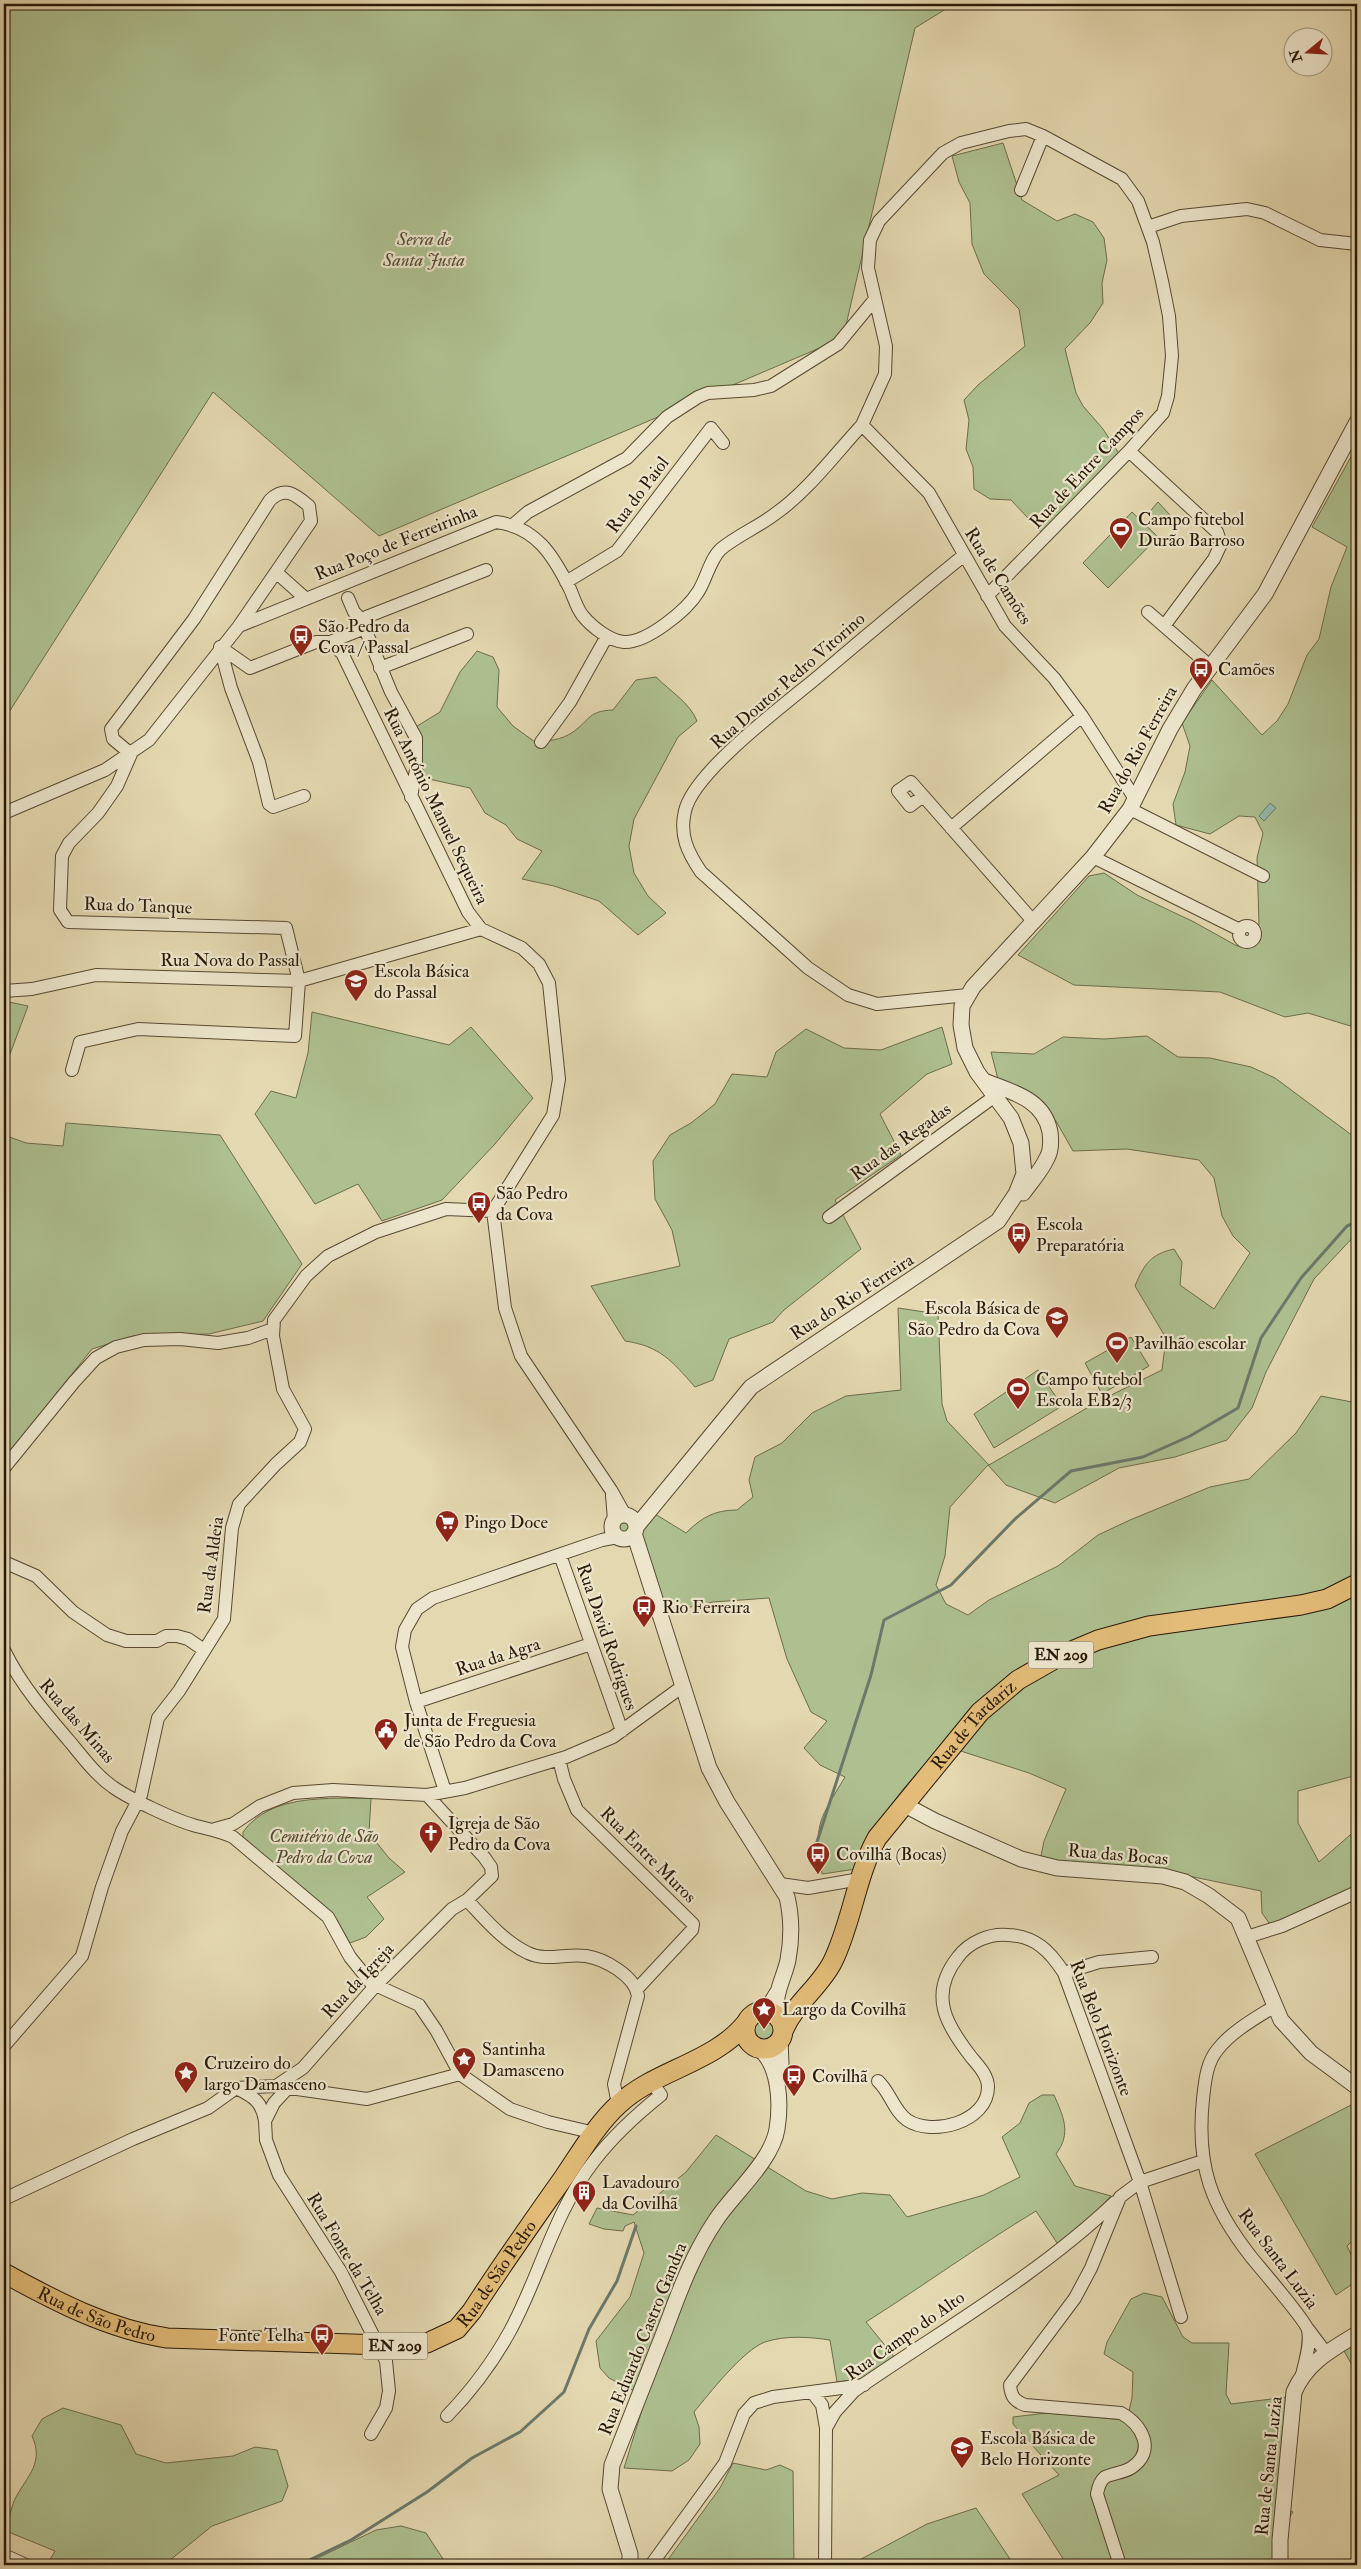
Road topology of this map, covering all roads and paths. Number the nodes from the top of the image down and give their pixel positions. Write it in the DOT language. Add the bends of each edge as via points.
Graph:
graph roads {
  1 [pos="1043,136"];
  2 [pos="1022,190"];
  3 [pos="1148,227"];
  4 [pos="1357,244"];
  5 [pos="874,299"];
  6 [pos="1357,422"];
  7 [pos="862,424"];
  8 [pos="723,443"];
  9 [pos="1129,451"];
  10 [pos="514,524"];
  11 [pos="963,556"];
  12 [pos="486,570"];
  13 [pos="277,573"];
  14 [pos="566,582"];
  15 [pos="987,596"];
  16 [pos="305,598"];
  17 [pos="348,598"];
  18 [pos="1148,612"];
  19 [pos="363,624"];
  20 [pos="239,626"];
  21 [pos="1164,626"];
  22 [pos="467,634"];
  23 [pos="607,636"];
  24 [pos="330,642"];
  25 [pos="220,647"];
  26 [pos="1210,666"];
  27 [pos="380,668"];
  28 [pos="1082,716"];
  29 [pos="541,742"];
  30 [pos="131,754"];
  31 [pos="304,796"];
  32 [pos="923,796"];
  33 [pos="411,797"];
  34 [pos="1133,804"];
  35 [pos="4,813"];
  36 [pos="951,828"];
  37 [pos="1093,857"];
  38 [pos="1264,876"];
  39 [pos="1033,921"];
  40 [pos="481,929"];
  41 [pos="1240,930"];
  42 [pos="299,981"];
  43 [pos="4,991"];
  44 [pos="968,996"];
  45 [pos="72,1070"];
  46 [pos="984,1081"];
  47 [pos="995,1096"];
  48 [pos="1040,1108"];
  49 [pos="1011,1118"];
  50 [pos="493,1210"];
  51 [pos="829,1217"];
  52 [pos="998,1221"];
  53 [pos="274,1329"];
  54 [pos="4,1468"];
  55 [pos="624,1527"];
  56 [pos="560,1555"];
  57 [pos="4,1562"];
  58 [pos="1357,1584"];
  59 [pos="592,1644"];
  60 [pos="4,1650"];
  61 [pos="204,1650"];
  62 [pos="683,1686"];
  63 [pos="416,1702"];
  64 [pos="622,1732"];
  65 [pos="559,1759"];
  66 [pos="445,1791"];
  67 [pos="427,1795"];
  68 [pos="139,1801"];
  69 [pos="903,1804"];
  70 [pos="215,1829"];
  71 [pos="860,1879"];
  72 [pos="780,1884"];
  73 [pos="1357,1892"];
  74 [pos="467,1900"];
  75 [pos="1247,1936"];
  76 [pos="1152,1957"];
  77 [pos="1064,1973"];
  78 [pos="376,1985"];
  79 [pos="637,1989"];
  80 [pos="777,1993"];
  81 [pos="1275,2006"];
  82 [pos="753,2017"];
  83 [pos="781,2029"];
  84 [pos="4,2046"];
  85 [pos="720,2046"];
  86 [pos="755,2047"];
  87 [pos="460,2074"];
  88 [pos="651,2081"];
  89 [pos="878,2081"];
  90 [pos="777,2085"];
  91 [pos="282,2087"];
  92 [pos="1357,2087"];
  93 [pos="236,2088"];
  94 [pos="618,2104"];
  95 [pos="265,2121"];
  96 [pos="595,2133"];
  97 [pos="1203,2161"];
  98 [pos="1140,2182"];
  99 [pos="1120,2197"];
  100 [pos="4,2199"];
  101 [pos="4,2273"];
  102 [pos="1181,2317"];
  103 [pos="1308,2329"];
  104 [pos="1357,2334"];
  105 [pos="380,2346"];
  106 [pos="1326,2353"];
  107 [pos="1302,2375"];
  108 [pos="864,2385"];
  109 [pos="812,2392"];
  110 [pos="447,2416"];
  111 [pos="826,2428"];
  112 [pos="371,2434"];
  113 [pos="4,2555"];
  114 [pos="26,2565"];
  115 [pos="630,2565"];
  116 [pos="652,2565"];
  117 [pos="825,2565"];
  118 [pos="1120,2565"];
  119 [pos="1280,2565"];
  1 -- 2 [label="street"];
  1 -- 3 [label="street, Rua de Entre Campos" via="1122,179 1138,201"];
  1 -- 5 [label="street, Rua de Entre Campos" via="1026,129 1009,131 961,143 943,153 879,221 870,240 868,268"];
  3 -- 4 [label="street" via="1181,216 1247,209 1265,213 1320,240"];
  3 -- 9 [label="street, Rua de Entre Campos" via="1170,316 1172,356 1163,413"];
  5 -- 7 [label="street, Rua de Entre Campos" via="886,346 885,374"];
  5 -- 10 [label="street" via="838,344 771,386 698,397 667,417 627,458 528,512"];
  6 -- 26 [label="street, Rua do Rio Ferreira" via="1265,594"];
  7 -- 11 [label="street, Rua de Camões" via="929,493"];
  7 -- 23 [label="street, Rua de Entre Campos" via="793,500 719,551 697,594 666,624 644,637 625,642"];
  8 -- 14 [label="street, Rua do Paiol" via="711,428 617,551"];
  9 -- 15 [label="street, Rua de Entre Campos"];
  9 -- 21 [label="street" via="1217,532 1221,544 1214,559"];
  10 -- 14 [label="street" via="544,546"];
  10 -- 16 [label="street, Rua Poço de Ferreirinha" via="496,522"];
  11 -- 15 [label="street, Rua de Camões"];
  11 -- 44 [label="street, Rua Doutor Pedro Vitorino" via="741,742 708,774 692,794 684,811 683,832 688,853 700,872 808,968 848,995 877,1004"];
  12 -- 19 [label="street"];
  13 -- 16 [label="street, Rua Poço de Ferreirinha"];
  13 -- 20 [label="street"];
  13 -- 30 [label="street" via="310,521 309,506 294,493 277,493 270,500 194,619 110,729 113,739"];
  14 -- 23 [label="street" via="583,616"];
  15 -- 28 [label="street, Rua de Camões" via="1005,626 1054,678"];
  16 -- 20 [label="street, Rua Poço de Ferreirinha"];
  17 -- 19 [label="street"];
  18 -- 21 [label="street"];
  19 -- 24 [label="street"];
  19 -- 27 [label="street"];
  20 -- 25 [label="street, Rua Poço de Ferreirinha"];
  21 -- 26 [label="street"];
  22 -- 27 [label="street"];
  23 -- 29 [label="street" via="570,702"];
  24 -- 25 [label="street" via="316,642 250,668"];
  24 -- 33 [label="street, Rua António Manuel Sequeira" via="342,653"];
  25 -- 30 [label="street" via="148,740"];
  25 -- 31 [label="street" via="231,688 259,762 269,804 279,806"];
  26 -- 34 [label="street, Rua do Rio Ferreira" via="1170,729"];
  27 -- 33 [label="street" via="416,738 416,770"];
  28 -- 34 [label="street, Rua de Camões"];
  28 -- 36 [label="street"];
  30 -- 35 [label="street" via="105,770"];
  30 -- 42 [label="street, Rua do Tanque" via="117,786 98,813 69,843 62,856 60,910 68,922 286,928"];
  32 -- 36 [label="street"];
  33 -- 40 [label="street, Rua António Manuel Sequeira" via="468,912"];
  34 -- 37 [label="street, Rua do Rio Ferreira"];
  34 -- 38 [label="street"];
  36 -- 39 [label="street"];
  37 -- 39 [label="street, Rua do Rio Ferreira"];
  37 -- 41 [label="street"];
  39 -- 44 [label="street, Rua do Rio Ferreira"];
  40 -- 42 [label="street, Rua Nova do Passal"];
  40 -- 50 [label="street, Rua António Manuel Sequeira" via="522,948 539,964 549,983 559,1079 553,1115"];
  42 -- 43 [label="street, Rua Nova do Passal" via="96,975 32,989"];
  42 -- 45 [label="street" via="295,1036 138,1029 80,1042"];
  44 -- 46 [label="street, Rua do Rio Ferreira" via="962,1006 962,1033 965,1048"];
  46 -- 47 [label="street, Rua do Rio Ferreira"];
  46 -- 48 [label="street" via="1022,1096"];
  47 -- 49 [label="street, Rua do Rio Ferreira"];
  47 -- 51 [label="street, Rua das Regadas"];
  48 -- 49 [label="street" via="1022,1104"];
  48 -- 52 [label="street" via="1048,1121 1051,1140 1048,1157 1015,1205"];
  49 -- 52 [label="street, Rua do Rio Ferreira" via="1021,1143 1024,1174 1016,1194"];
  50 -- 53 [label="street" via="446,1210 376,1232 328,1256 306,1276 274,1320"];
  50 -- 55 [label="street" via="506,1308 521,1356 611,1490"];
  52 -- 55 [label="street, Rua do Rio Ferreira" via="751,1387 660,1496"];
  53 -- 54 [label="street" via="218,1344 180,1339 144,1340 116,1347 96,1358"];
  53 -- 61 [label="street, Rua da Aldeia" via="283,1388 305,1429 300,1442 239,1504 232,1528 224,1619"];
  55 -- 56 [label="street" via="602,1540"];
  55 -- 62 [label="street" via="640,1557"];
  56 -- 59 [label="street, Rua David Rodrigues"];
  56 -- 63 [label="street" via="433,1598 416,1609 405,1630 402,1647"];
  57 -- 61 [label="street" via="36,1576 73,1612 108,1635 126,1641 156,1641 166,1636 177,1636"];
  58 -- 69 [label="main road, Rua de Tardariz / EN 209" via="1327,1599 1301,1605 1149,1626 1098,1640 1060,1656 1018,1680 980,1712"];
  59 -- 63 [label="street, Rua da Agra"];
  59 -- 64 [label="street, Rua David Rodrigues"];
  60 -- 68 [label="street, Rua das Minas" via="16,1676 95,1772 114,1788"];
  61 -- 68 [label="street, Rua da Aldeia" via="158,1718"];
  62 -- 64 [label="street"];
  62 -- 72 [label="street" via="709,1768"];
  63 -- 66 [label="street"];
  64 -- 65 [label="street"];
  65 -- 66 [label="street" via="466,1788"];
  65 -- 79 [label="street, Rua Entre Muros" via="578,1810 693,1924 692,1930"];
  66 -- 67 [label="street"];
  67 -- 70 [label="street" via="333,1790 293,1793 260,1806 233,1824"];
  67 -- 74 [label="street, Rua da Igreja" via="491,1867 492,1876"];
  68 -- 70 [label="street, Rua das Minas" via="193,1825"];
  68 -- 84 [label="street, Rua da Aldeia" via="122,1831 82,1956"];
  69 -- 71 [label="main road, Rua de Tardariz / EN 209" via="876,1838"];
  69 -- 75 [label="street, Rua das Bocas" via="1030,1861 1057,1868 1163,1876 1185,1882 1238,1918"];
  70 -- 78 [label="street, Rua das Minas" via="233,1837 328,1917 350,1957"];
  71 -- 72 [label="street" via="808,1888"];
  71 -- 83 [label="main road, Rua de Tardariz / EN 209" via="834,1959 825,1976 788,2014"];
  72 -- 80 [label="street" via="787,1897 791,1926 788,1960"];
  73 -- 75 [label="street" via="1282,1926"];
  74 -- 78 [label="street, Rua da Igreja" via="452,1909"];
  74 -- 79 [label="street" via="489,1924 529,1954 553,1958 586,1956 620,1971 632,1980"];
  75 -- 81 [label="street, Rua das Bocas"];
  76 -- 77 [label="street" via="1099,1962"];
  77 -- 89 [label="street, Rua Belo Horizonte" via="1052,1954 1037,1942 1019,1935 1002,1934 981,1940 965,1948 956,1960 946,1979 942,1997 952,2034 983,2072 988,2087 984,2103 975,2114 960,2122 936,2127 919,2125 906,2120 887,2089"];
  77 -- 98 [label="street, Rua Belo Horizonte"];
  78 -- 87 [label="street" via="420,2005"];
  78 -- 91 [label="street, Rua da Igreja" via="303,2068"];
  79 -- 94 [label="street" via="638,1996 614,2084"];
  80 -- 82 [label="street" via="771,2003"];
  80 -- 83 [label="street, Rua Eduardo Castro Gandra" via="775,2004"];
  81 -- 92 [label="street, Rua das Bocas" via="1281,2020 1311,2053"];
  81 -- 97 [label="street, Rua Santa Luzia" via="1230,2036 1216,2050 1206,2072 1201,2120"];
  82 -- 83 [label="main road" via="773,2013"];
  82 -- 85 [label="main road, Rua de São Pedro"];
  82 -- 86 [label="main road" via="746,2035"];
  83 -- 86 [label="main road, EN 209" via="770,2049"];
  83 -- 90 [label="street, Rua Eduardo Castro Gandra" via="782,2063"];
  85 -- 86 [label="main road, Rua de São Pedro / EN 209" via="732,2042"];
  85 -- 88 [label="main road, Rua de São Pedro / EN 209"];
  86 -- 90 [label="street, Rua Eduardo Castro Gandra" via="770,2059"];
  87 -- 91 [label="street" via="367,2099"];
  87 -- 96 [label="street" via="510,2109"];
  88 -- 94 [label="main road, Rua de São Pedro / EN 209"];
  88 -- 110 [label="street" via="661,2095 628,2122 593,2162 553,2232 510,2330 482,2377"];
  90 -- 115 [label="street, Rua Eduardo Castro Gandra" via="777,2130 768,2152 716,2220 692,2260 612,2465 610,2489 630,2554"];
  91 -- 93 [label="street"];
  91 -- 95 [label="street"];
  93 -- 95 [label="street, Rua Fonte da Telha" via="256,2098 263,2108"];
  93 -- 100 [label="street" via="208,2108 133,2138"];
  94 -- 96 [label="main road, Rua de São Pedro / EN 209"];
  95 -- 105 [label="street, Rua Fonte da Telha" via="266,2140 279,2175 340,2272"];
  96 -- 105 [label="main road, Rua de São Pedro / EN 209" via="457,2329 427,2343"];
  97 -- 98 [label="street"];
  97 -- 103 [label="street, Rua Santa Luzia" via="1217,2204 1231,2231"];
  98 -- 99 [label="street, Rua Campo do Alto"];
  98 -- 102 [label="street, Rua Belo Horizonte"];
  99 -- 108 [label="street, Rua Campo do Alto" via="1047,2261"];
  99 -- 118 [label="street" via="1091,2268 1074,2298 1010,2385 1010,2393 1016,2402 1121,2413 1134,2421 1143,2434 1145,2449 1140,2461 1105,2478 1097,2494"];
  101 -- 105 [label="main road, Rua de São Pedro / EN 209" via="103,2322 136,2333 167,2338"];
  103 -- 106 [label="street, Rua Santa Luzia"];
  103 -- 107 [label="street, Rua Santa Luzia" via="1308,2351"];
  104 -- 106 [label="street, Rua de Santa Luzia"];
  105 -- 112 [label="street, Rua Fonte da Telha" via="386,2361 389,2391 386,2408"];
  106 -- 107 [label="street, Rua de Santa Luzia"];
  107 -- 119 [label="street, Rua de Santa Luzia" via="1294,2392"];
  108 -- 109 [label="street"];
  108 -- 111 [label="street, Rua Campo do Alto" via="835,2412"];
  109 -- 111 [label="street" via="822,2405"];
  109 -- 116 [label="street" via="754,2403 744,2414 725,2463"];
  111 -- 117 [label="street"];
  113 -- 114 [label="street"];
}
